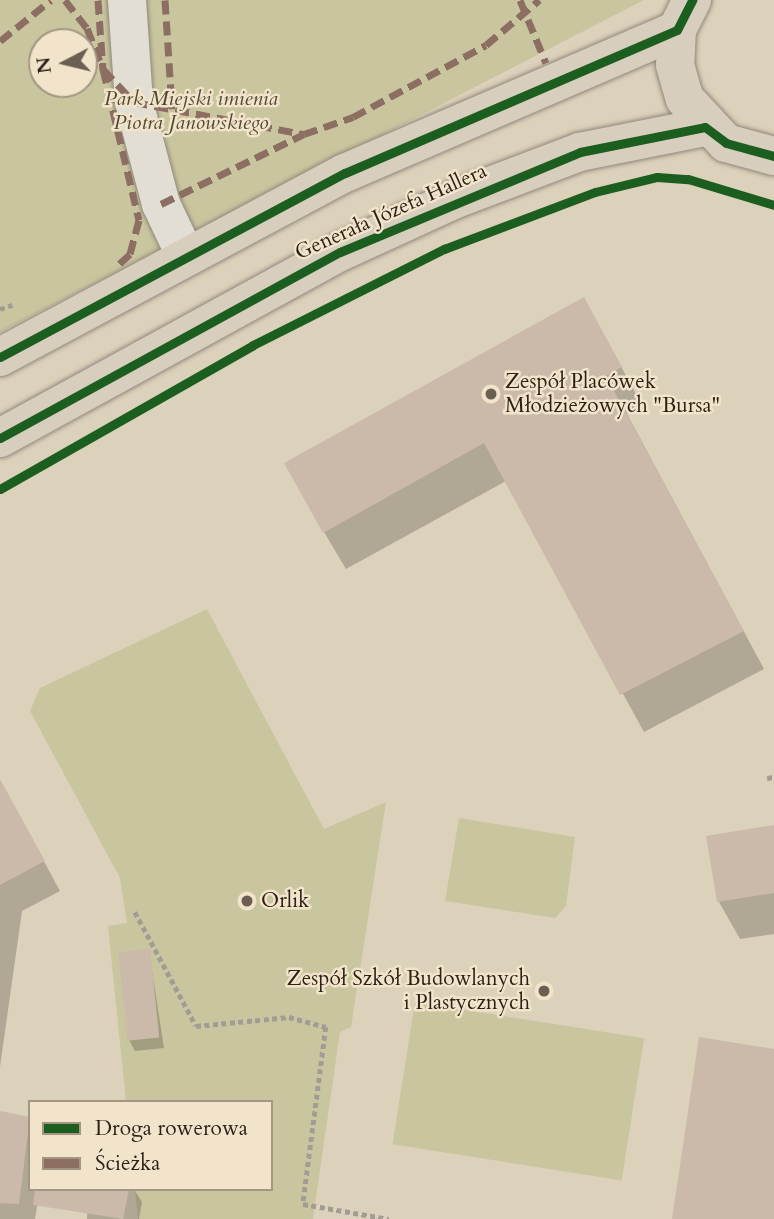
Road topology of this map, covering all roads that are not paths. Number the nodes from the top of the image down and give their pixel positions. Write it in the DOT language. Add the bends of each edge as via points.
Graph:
graph roads {
  1 [pos="127,0"];
  2 [pos="685,15"];
  3 [pos="705,127"];
  4 [pos="774,156"];
  5 [pos="185,255"];
  6 [pos="0,357"];
  7 [pos="0,438"];
  1 -- 5 [label="street" via="134,102 161,204"];
  2 -- 3 [label="main road" via="675,65 685,99"];
  2 -- 5 [label="main road" via="345,173"];
  3 -- 4 [label="main road" via="726,143"];
  3 -- 7 [label="main road, Generała Józefa Hallera" via="580,152 456,199 293,276"];
  5 -- 6 [label="main road"];
}
